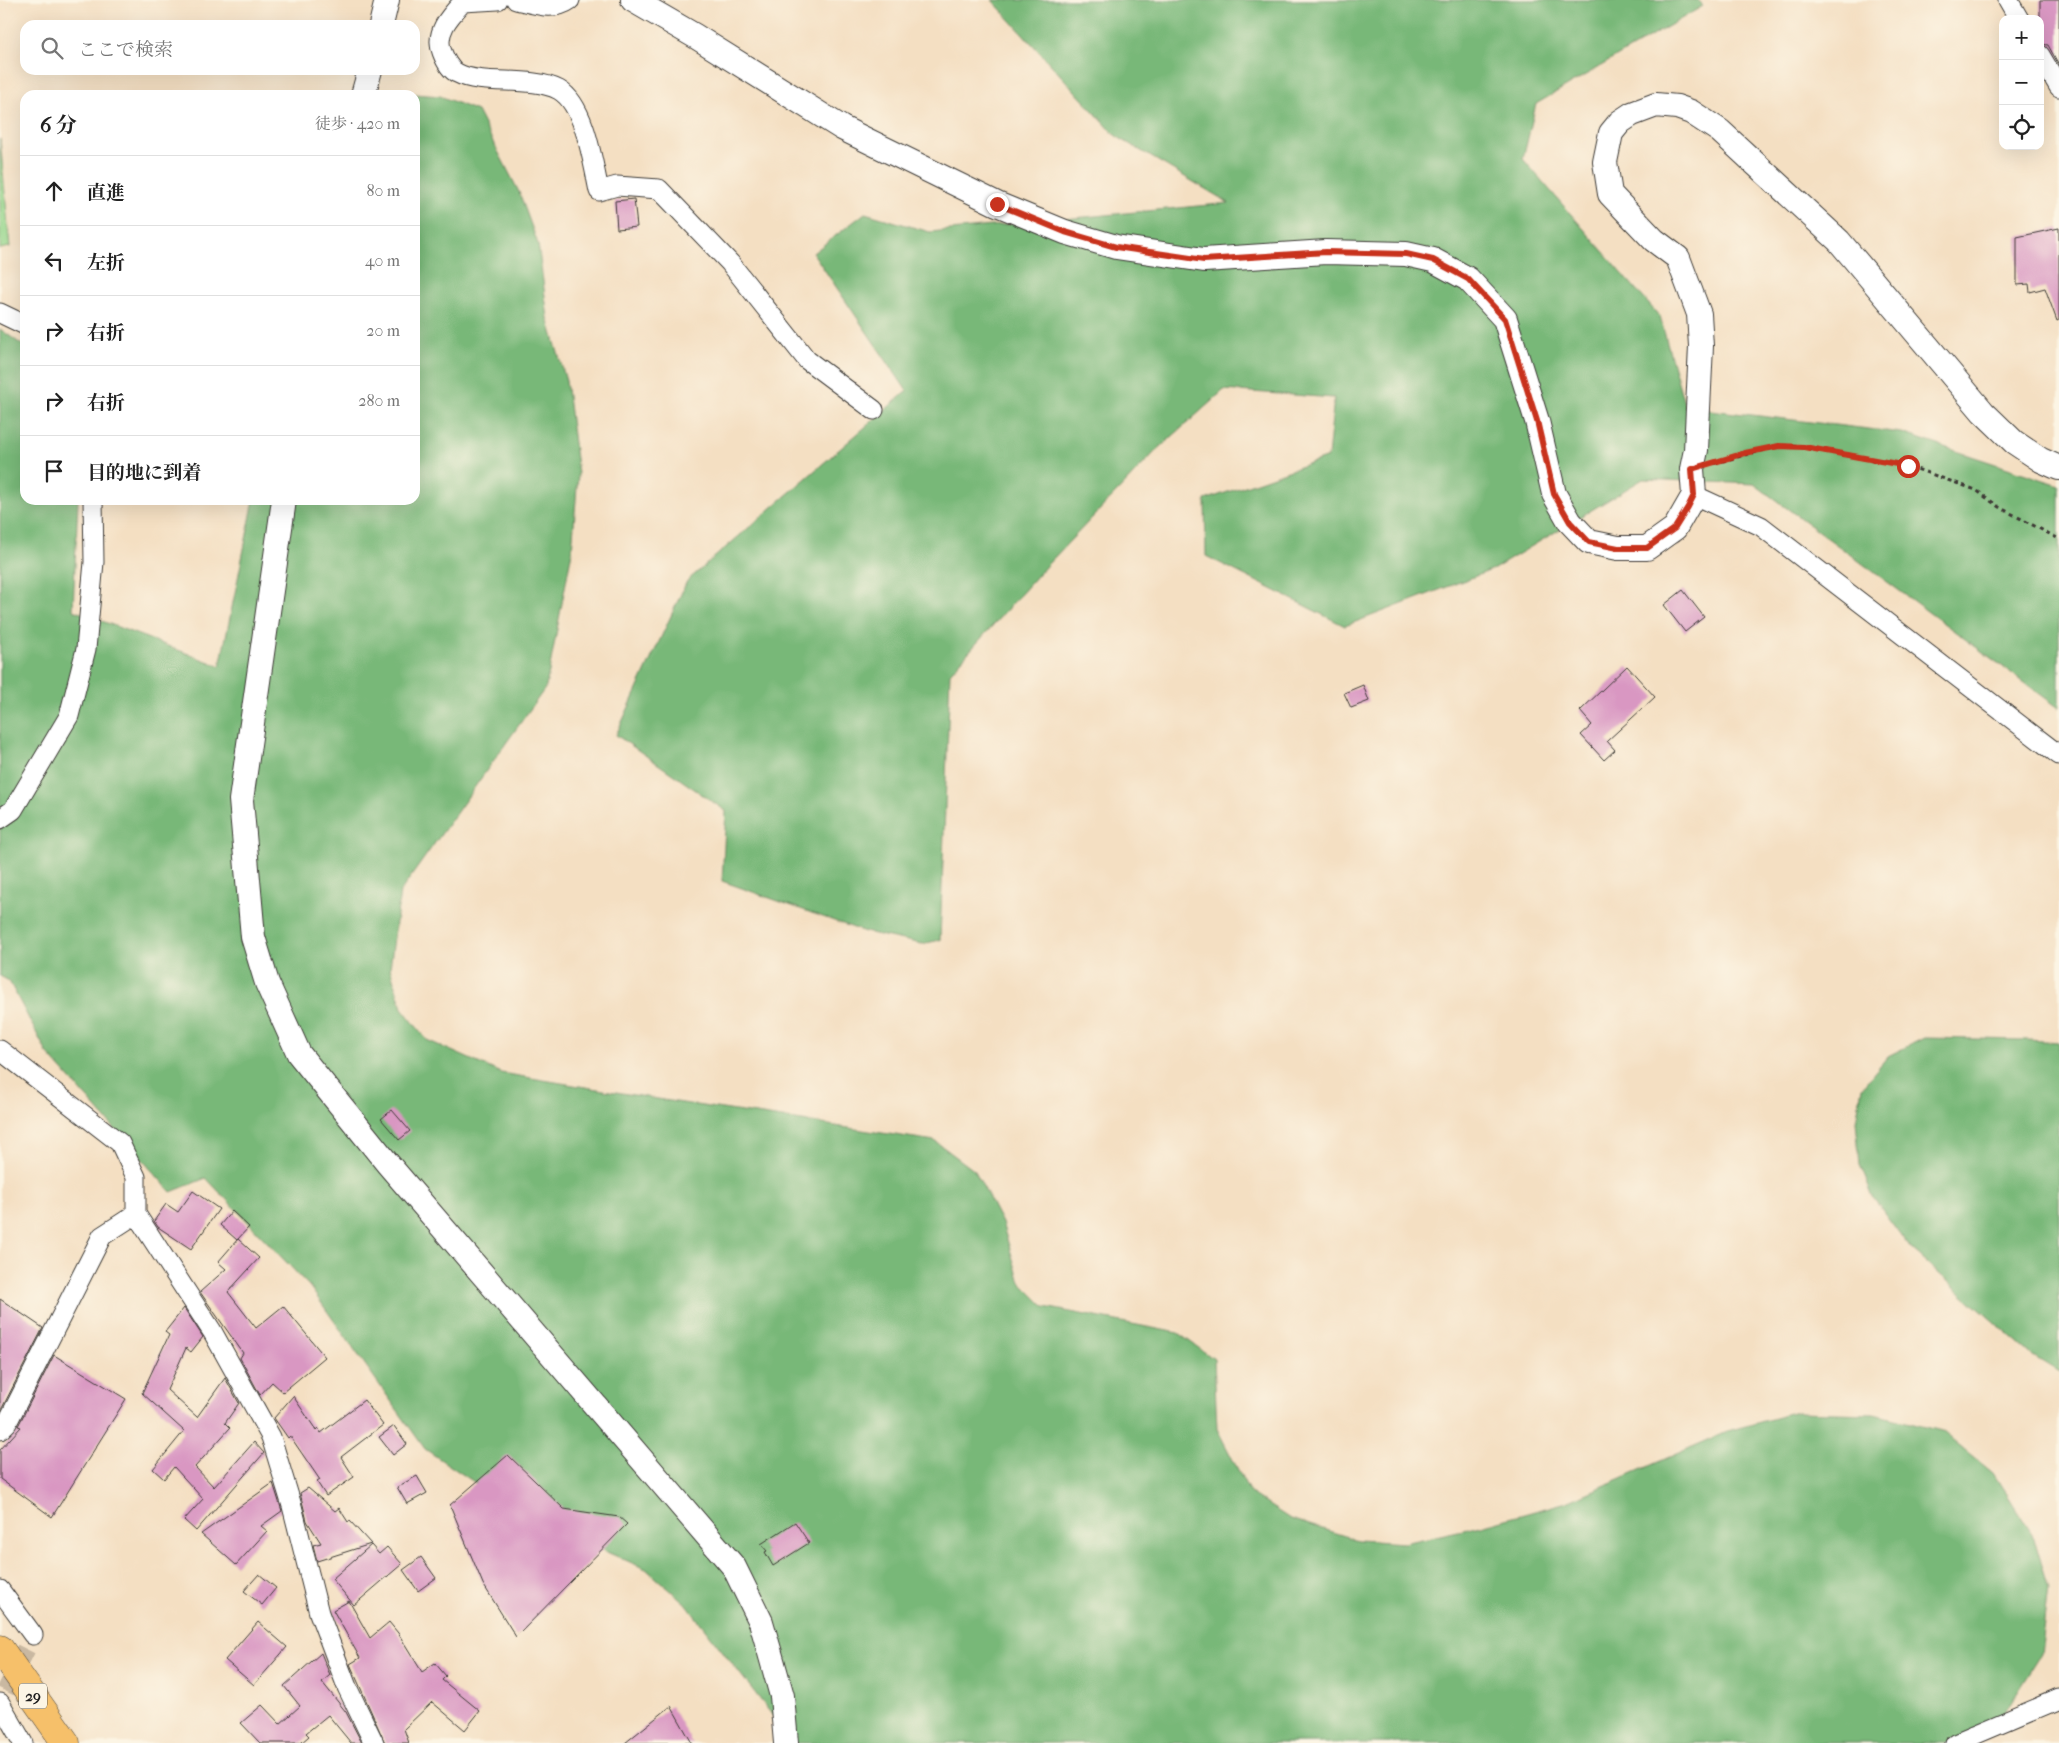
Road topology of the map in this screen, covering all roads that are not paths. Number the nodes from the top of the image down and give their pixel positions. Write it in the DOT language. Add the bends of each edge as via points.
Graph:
graph roads {
  1 [pos="388,0"];
  2 [pos="498,0"];
  3 [pos="516,0"];
  4 [pos="570,0"];
  5 [pos="633,0"];
  6 [pos="2008,0"];
  7 [pos="2017,15"];
  8 [pos="382,20"];
  9 [pos="2043,60"];
  10 [pos="369,75"];
  11 [pos="2059,87"];
  12 [pos="364,90"];
  13 [pos="0,313"];
  14 [pos="20,323"];
  15 [pos="874,410"];
  16 [pos="2059,468"];
  17 [pos="1694,495"];
  18 [pos="93,505"];
  19 [pos="283,505"];
  20 [pos="2059,755"];
  21 [pos="0,819"];
  22 [pos="0,1050"];
  23 [pos="136,1214"];
  24 [pos="0,1430"];
  25 [pos="0,1590"];
  26 [pos="33,1634"];
  27 [pos="0,1650"];
  28 [pos="2,1698"];
  29 [pos="2059,1700"];
  30 [pos="23,1743"];
  31 [pos="66,1743"];
  32 [pos="374,1743"];
  33 [pos="786,1743"];
  34 [pos="1955,1743"];
  1 -- 8 [label="street"];
  2 -- 15 [label="street" via="463,2 449,16 440,33 440,48 446,62 457,73 536,83 560,90 584,125 599,191 617,186 659,189 730,263 807,360"];
  3 -- 4 [label="street" via="546,7 561,6"];
  5 -- 17 [label="street" via="842,128 997,204 1065,232 1116,247 1204,260 1326,252 1406,254 1433,260 1468,279 1505,319 1537,421 1554,494 1570,522 1589,542 1618,548 1647,548 1675,528"];
  6 -- 7 [label="street"];
  9 -- 11 [label="street"];
  10 -- 12 [label="street"];
  13 -- 14 [label="street"];
  16 -- 17 [label="street" via="2014,442 1983,412 1839,241 1746,154 1691,112 1656,105 1620,122 1611,133 1605,162 1610,194 1654,240 1678,258 1699,314 1702,346 1692,469"];
  17 -- 20 [label="street" via="1761,526"];
  18 -- 21 [label="street" via="94,562 86,649 69,716 13,810"];
  19 -- 33 [label="street" via="241,800 253,937 267,983 299,1054 388,1164 734,1567 761,1622 768,1645 782,1696"];
  22 -- 23 [label="street" via="120,1143 136,1177"];
  23 -- 24 [label="street" via="102,1236 7,1423"];
  23 -- 32 [label="street" via="212,1332 272,1437 319,1613"];
  25 -- 26 [label="street"];
  27 -- 31 [label="main road, 29"];
  28 -- 30 [label="street"];
  29 -- 34 [label="street"];
}
